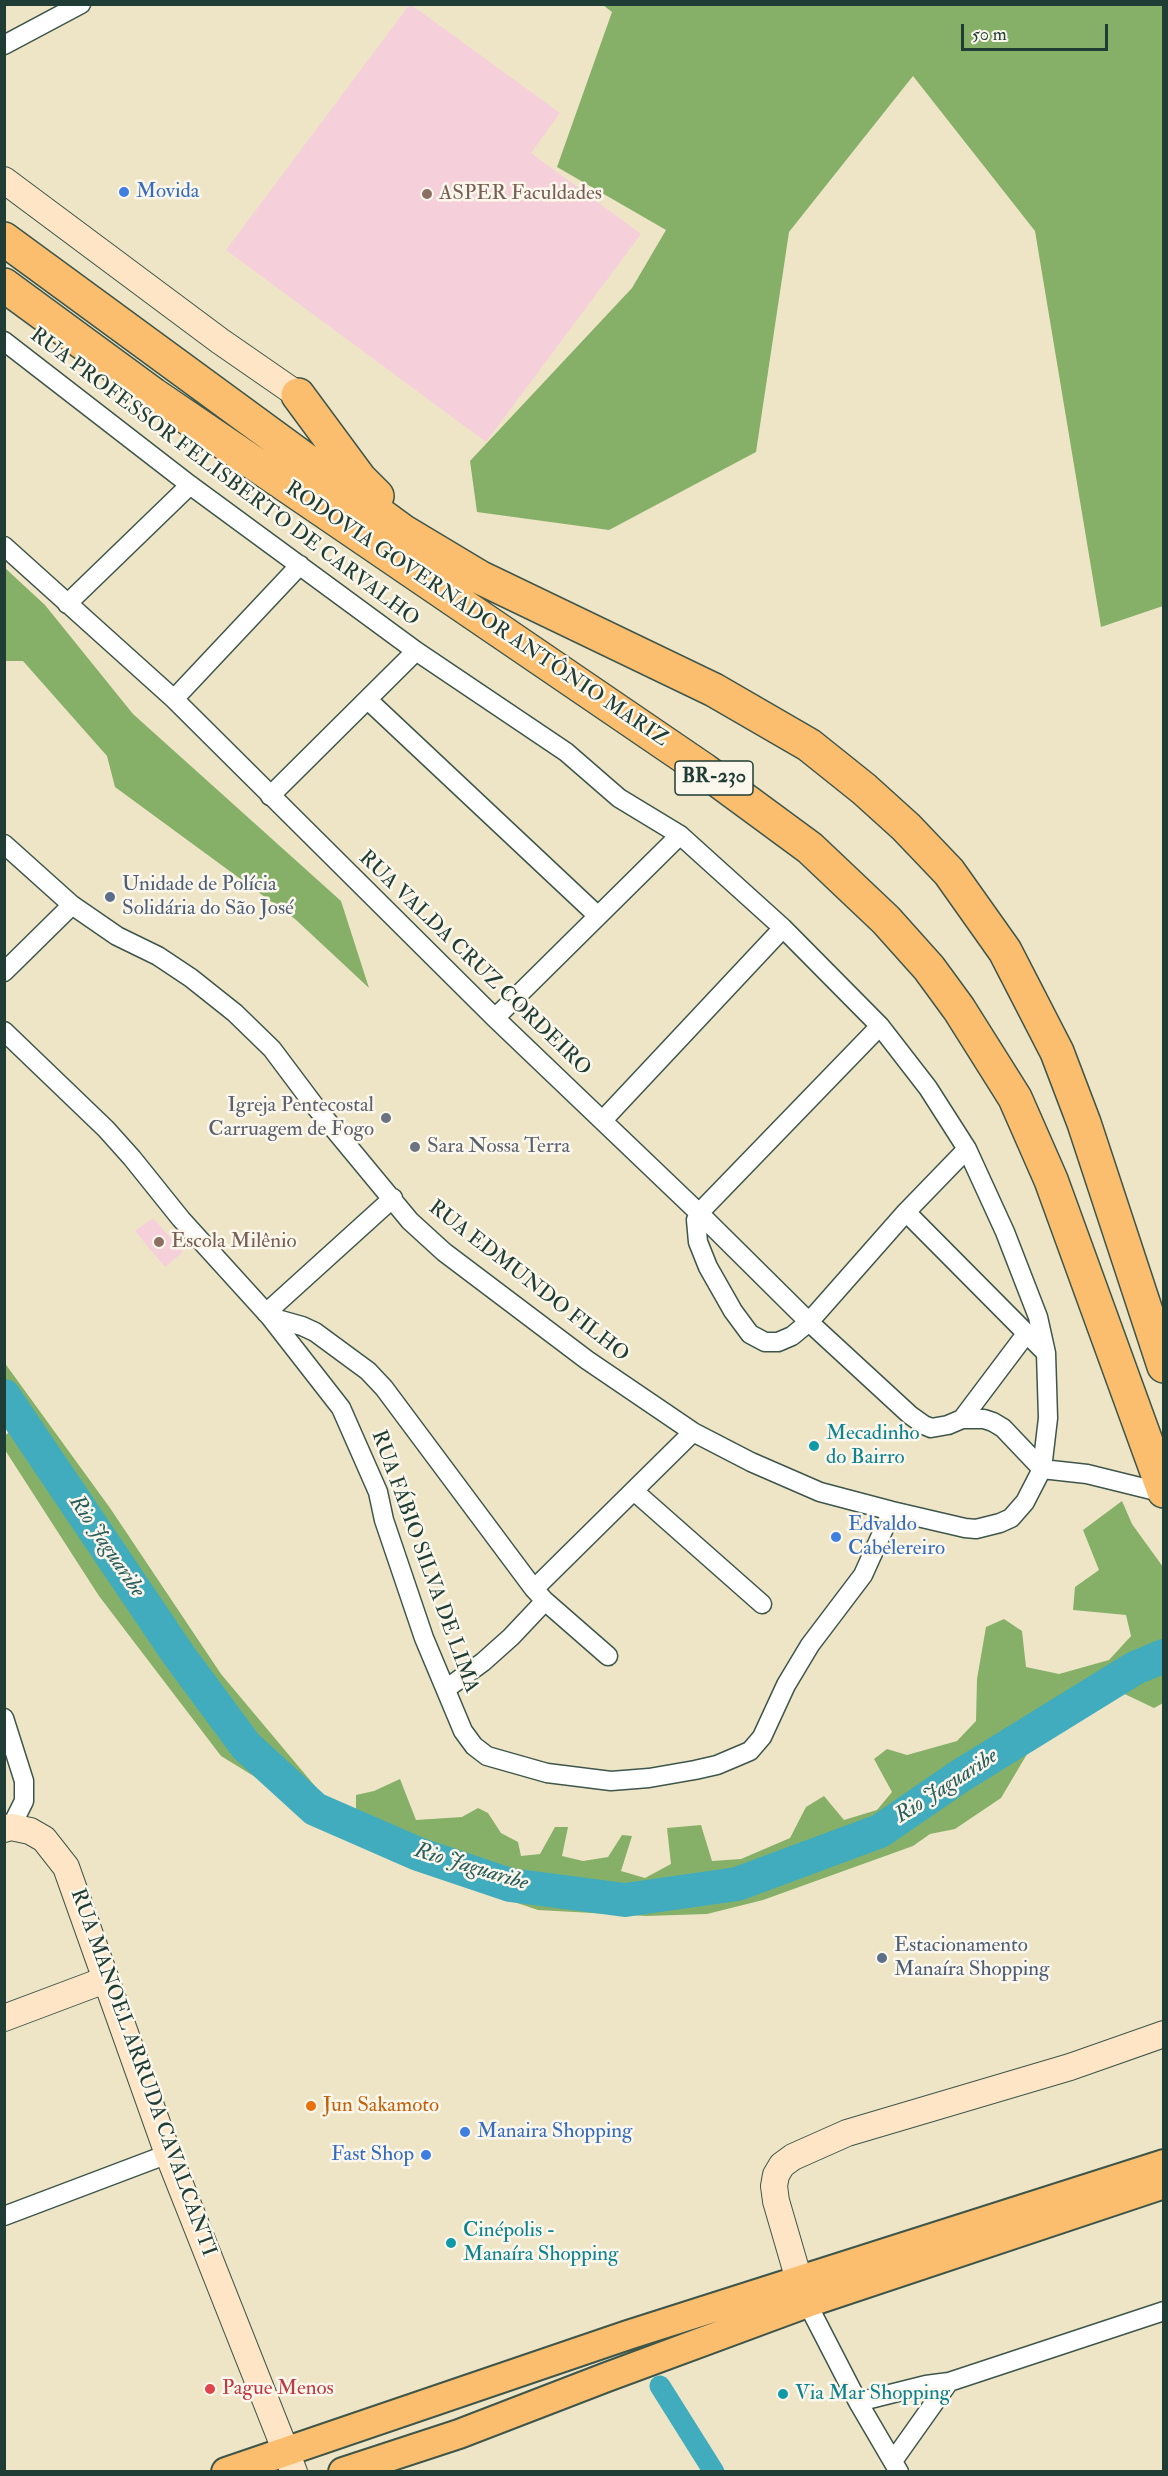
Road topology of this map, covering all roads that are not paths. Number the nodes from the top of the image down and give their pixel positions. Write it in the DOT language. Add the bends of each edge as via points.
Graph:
graph roads {
  1 [pos="81,4"];
  2 [pos="4,45"];
  3 [pos="4,180"];
  4 [pos="4,239"];
  5 [pos="4,285"];
  6 [pos="4,341"];
  7 [pos="298,395"];
  8 [pos="190,485"];
  9 [pos="4,546"];
  10 [pos="300,565"];
  11 [pos="479,577"];
  12 [pos="67,604"];
  13 [pos="416,651"];
  14 [pos="174,699"];
  15 [pos="368,700"];
  16 [pos="270,796"];
  17 [pos="680,835"];
  18 [pos="4,844"];
  19 [pos="72,905"];
  20 [pos="598,916"];
  21 [pos="783,928"];
  22 [pos="4,972"];
  23 [pos="495,1018"];
  24 [pos="880,1026"];
  25 [pos="4,1031"];
  26 [pos="603,1120"];
  27 [pos="967,1149"];
  28 [pos="393,1198"];
  29 [pos="906,1212"];
  30 [pos="699,1213"];
  31 [pos="268,1315"];
  32 [pos="809,1322"];
  33 [pos="1026,1334"];
  34 [pos="1046,1353"];
  35 [pos="1164,1366"];
  36 [pos="962,1419"];
  37 [pos="693,1432"];
  38 [pos="1041,1470"];
  39 [pos="634,1491"];
  40 [pos="1164,1492"];
  41 [pos="892,1512"];
  42 [pos="539,1595"];
  43 [pos="762,1604"];
  44 [pos="608,1656"];
  45 [pos="446,1689"];
  46 [pos="4,1718"];
  47 [pos="8,1828"];
  48 [pos="105,1980"];
  49 [pos="4,2018"];
  50 [pos="1164,2034"];
  51 [pos="168,2154"];
  52 [pos="1164,2164"];
  53 [pos="1164,2184"];
  54 [pos="4,2217"];
  55 [pos="803,2291"];
  56 [pos="1164,2311"];
  57 [pos="949,2382"];
  58 [pos="858,2402"];
  59 [pos="291,2462"];
  60 [pos="896,2466"];
  61 [pos="226,2472"];
  62 [pos="343,2472"];
  1 -- 2 [label="street"];
  3 -- 7 [label="street"];
  4 -- 11 [label="highway, RODOVIA GOVERNADOR ANTÔNIO MARIZ" via="404,532"];
  5 -- 40 [label="highway, RODOVIA GOVERNADOR ANTÔNIO MARIZ / BR-230" via="154,395 704,770 810,848 886,920 959,1009 1015,1098 1051,1180"];
  6 -- 8 [label="street, RUA PROFESSOR FELISBERTO DE CARVALHO"];
  7 -- 11 [label="highway" via="360,479 381,499 460,556"];
  8 -- 10 [label="street, RUA PROFESSOR FELISBERTO DE CARVALHO"];
  8 -- 12 [label="street"];
  9 -- 12 [label="street, RUA VALDA CRUZ CORDEIRO"];
  10 -- 13 [label="street, RUA PROFESSOR FELISBERTO DE CARVALHO"];
  10 -- 14 [label="street"];
  11 -- 35 [label="highway, RODOVIA GOVERNADOR ANTÔNIO MARIZ" via="714,690 809,745 906,827 949,872 1005,951 1057,1052"];
  12 -- 14 [label="street, RUA VALDA CRUZ CORDEIRO"];
  13 -- 15 [label="street"];
  13 -- 17 [label="street, RUA PROFESSOR FELISBERTO DE CARVALHO" via="566,752 619,798"];
  14 -- 16 [label="street, RUA VALDA CRUZ CORDEIRO"];
  15 -- 16 [label="street"];
  15 -- 20 [label="street"];
  16 -- 23 [label="street, RUA VALDA CRUZ CORDEIRO"];
  17 -- 20 [label="street"];
  17 -- 21 [label="street, RUA PROFESSOR FELISBERTO DE CARVALHO"];
  18 -- 19 [label="street, RUA EDMUNDO FILHO"];
  19 -- 22 [label="street"];
  19 -- 28 [label="street, RUA EDMUNDO FILHO" via="117,936 158,956 235,1013 272,1049"];
  20 -- 23 [label="street"];
  21 -- 24 [label="street, RUA PROFESSOR FELISBERTO DE CARVALHO"];
  21 -- 26 [label="street"];
  23 -- 26 [label="street, RUA VALDA CRUZ CORDEIRO"];
  24 -- 27 [label="street, RUA PROFESSOR FELISBERTO DE CARVALHO" via="928,1088"];
  24 -- 30 [label="street"];
  25 -- 31 [label="street, RUA FÁBIO SILVA DE LIMA" via="113,1136"];
  26 -- 30 [label="street, RUA VALDA CRUZ CORDEIRO"];
  27 -- 29 [label="street"];
  27 -- 34 [label="street, RUA EDMUNDO FILHO" via="1029,1292"];
  28 -- 31 [label="street"];
  28 -- 37 [label="street, RUA EDMUNDO FILHO" via="410,1221 444,1252 586,1360"];
  29 -- 32 [label="street"];
  29 -- 33 [label="street"];
  30 -- 32 [label="street, RUA VALDA CRUZ CORDEIRO"];
  30 -- 32 [label="street" via="695,1229 703,1257 721,1293 750,1334 765,1342 778,1342"];
  31 -- 42 [label="street, RUA FÁBIO SILVA DE LIMA" via="315,1332 368,1371"];
  31 -- 45 [label="street, RUA FÁBIO SILVA DE LIMA" via="341,1408 378,1492 424,1638"];
  32 -- 36 [label="street, RUA VALDA CRUZ CORDEIRO" via="924,1425 932,1428"];
  33 -- 34 [label="street"];
  33 -- 36 [label="street"];
  34 -- 38 [label="street, RUA EDMUNDO FILHO" via="1048,1418"];
  36 -- 38 [label="street" via="984,1419 998,1425"];
  37 -- 39 [label="street"];
  37 -- 41 [label="street, RUA EDMUNDO FILHO" via="820,1492"];
  38 -- 40 [label="street" via="1087,1474"];
  38 -- 41 [label="street, RUA EDMUNDO FILHO" via="1017,1512 988,1527 965,1528"];
  39 -- 42 [label="street"];
  39 -- 43 [label="street"];
  41 -- 45 [label="street, RUA FÁBIO SILVA DE LIMA" via="863,1575 810,1645 762,1737 750,1751 735,1758 650,1778 611,1781 547,1773 500,1761 474,1746 463,1731"];
  42 -- 44 [label="street, RUA FÁBIO SILVA DE LIMA"];
  42 -- 45 [label="street" via="504,1644"];
  46 -- 47 [label="street, RUA MANOEL ARRUDA CAVALCANTI" via="24,1781 24,1801"];
  47 -- 48 [label="street, RUA MANOEL ARRUDA CAVALCANTI" via="30,1831 44,1839 59,1856"];
  48 -- 49 [label="street"];
  48 -- 51 [label="street, RUA MANOEL ARRUDA CAVALCANTI"];
  50 -- 55 [label="street" via="1070,2067 847,2133 782,2165 774,2186 776,2201"];
  51 -- 54 [label="street"];
  51 -- 59 [label="street, RUA MANOEL ARRUDA CAVALCANTI"];
  52 -- 55 [label="main road"];
  53 -- 55 [label="main road"];
  55 -- 58 [label="street"];
  55 -- 59 [label="main road" via="552,2361"];
  55 -- 62 [label="main road" via="607,2377 459,2434"];
  56 -- 57 [label="street"];
  57 -- 58 [label="street"];
  57 -- 60 [label="street"];
  58 -- 60 [label="street"];
  59 -- 61 [label="main road"];
}
